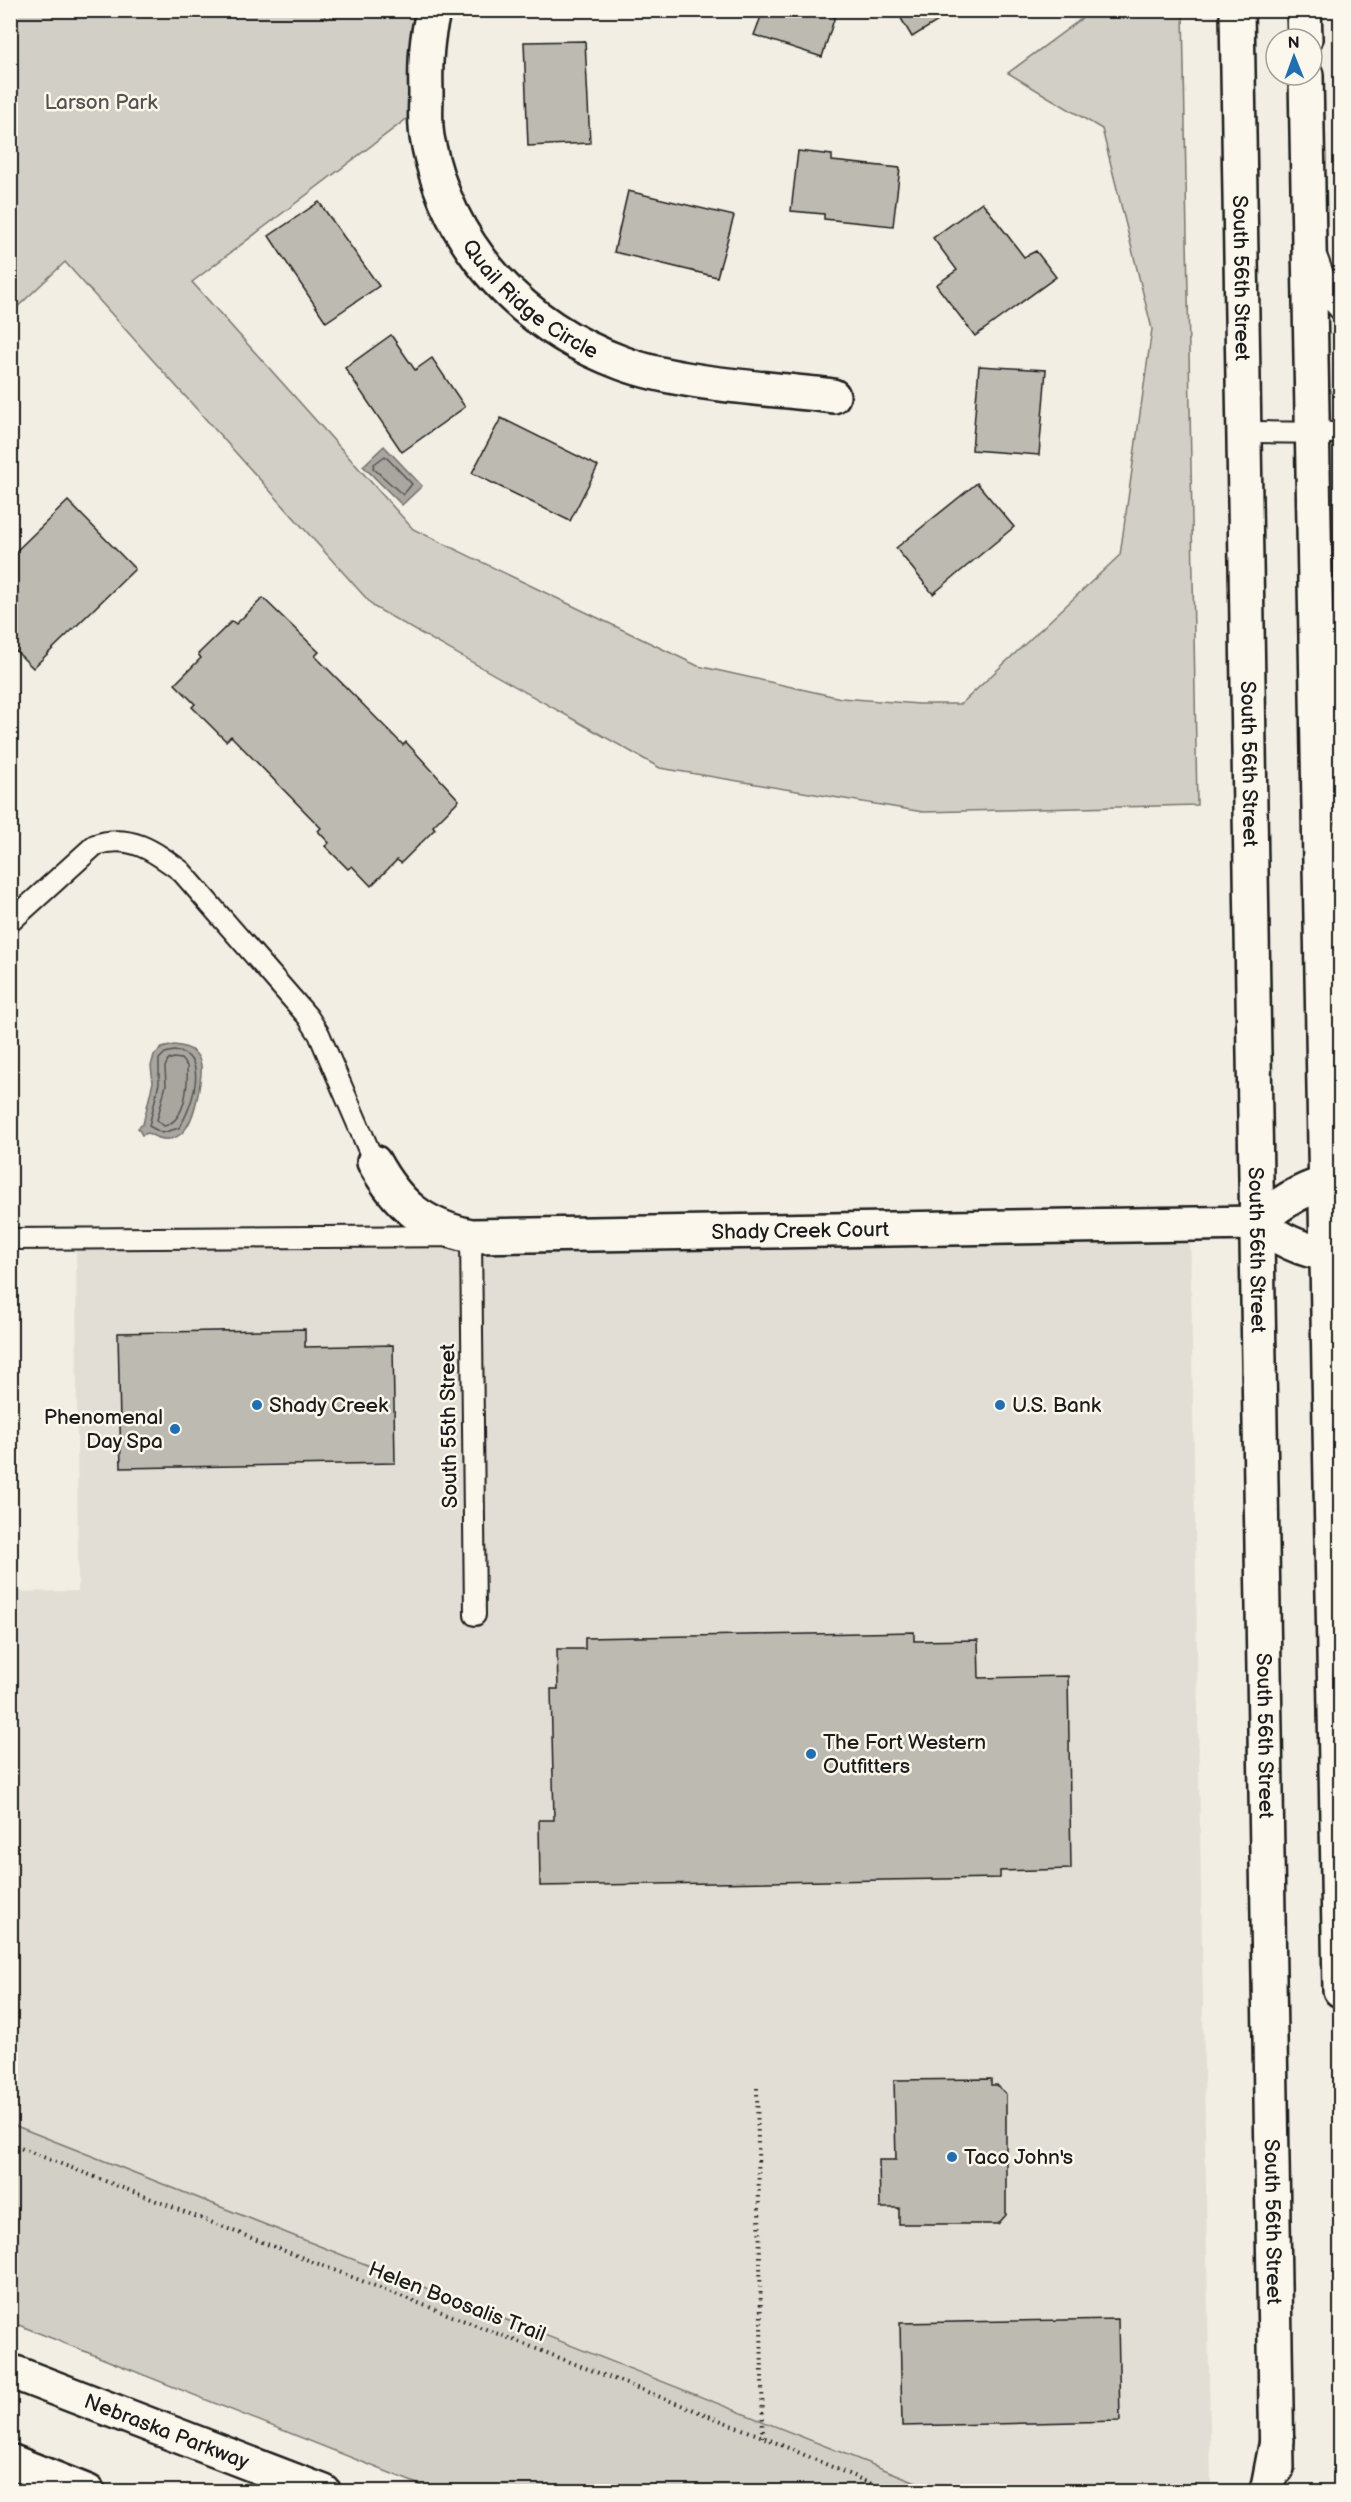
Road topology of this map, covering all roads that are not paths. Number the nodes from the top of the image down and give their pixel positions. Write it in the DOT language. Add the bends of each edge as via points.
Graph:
graph roads {
  1 [pos="434,10"];
  2 [pos="1237,10"];
  3 [pos="1304,10"];
  4 [pos="1305,27"];
  5 [pos="1305,87"];
  6 [pos="1309,237"];
  7 [pos="1341,310"];
  8 [pos="833,396"];
  9 [pos="1245,432"];
  10 [pos="1327,433"];
  11 [pos="10,922"];
  12 [pos="374,1162"];
  13 [pos="1334,1183"];
  14 [pos="1257,1223"];
  15 [pos="471,1236"];
  16 [pos="10,1239"];
  17 [pos="1334,1254"];
  18 [pos="475,1615"];
  19 [pos="1341,1990"];
  20 [pos="10,2371"];
  21 [pos="1277,2440"];
  22 [pos="10,2461"];
  23 [pos="88,2492"];
  24 [pos="324,2492"];
  25 [pos="1267,2492"];
  26 [pos="1278,2492"];
  1 -- 8 [label="main road, Quail Ridge Circle" via="426,67 427,140 455,219 504,290 561,336 624,364 676,377"];
  2 -- 9 [label="main road, South 56th Street"];
  3 -- 4 [label="main road"];
  5 -- 6 [label="main road"];
  6 -- 7 [label="lane" via="1334,303"];
  6 -- 10 [label="main road"];
  9 -- 10 [label="lane"];
  9 -- 14 [label="main road, South 56th Street"];
  10 -- 13 [label="main road"];
  11 -- 12 [label="lane" via="95,845 108,840 129,841 163,857 181,871 308,1017"];
  12 -- 15 [label="main road, Shady Creek Court" via="403,1204 446,1230"];
  13 -- 14 [label="main road" via="1304,1189"];
  13 -- 17 [label="main road"];
  14 -- 15 [label="main road, Shady Creek Court"];
  14 -- 17 [label="main road" via="1282,1240 1310,1251"];
  14 -- 21 [label="main road, South 56th Street"];
  15 -- 16 [label="lane"];
  15 -- 18 [label="lane, South 55th Street"];
  17 -- 19 [label="main road"];
  20 -- 24 [label="main road, Nebraska Parkway"];
  21 -- 25 [label="main road"];
  21 -- 26 [label="main road, South 56th Street"];
  22 -- 23 [label="main road"];
}
